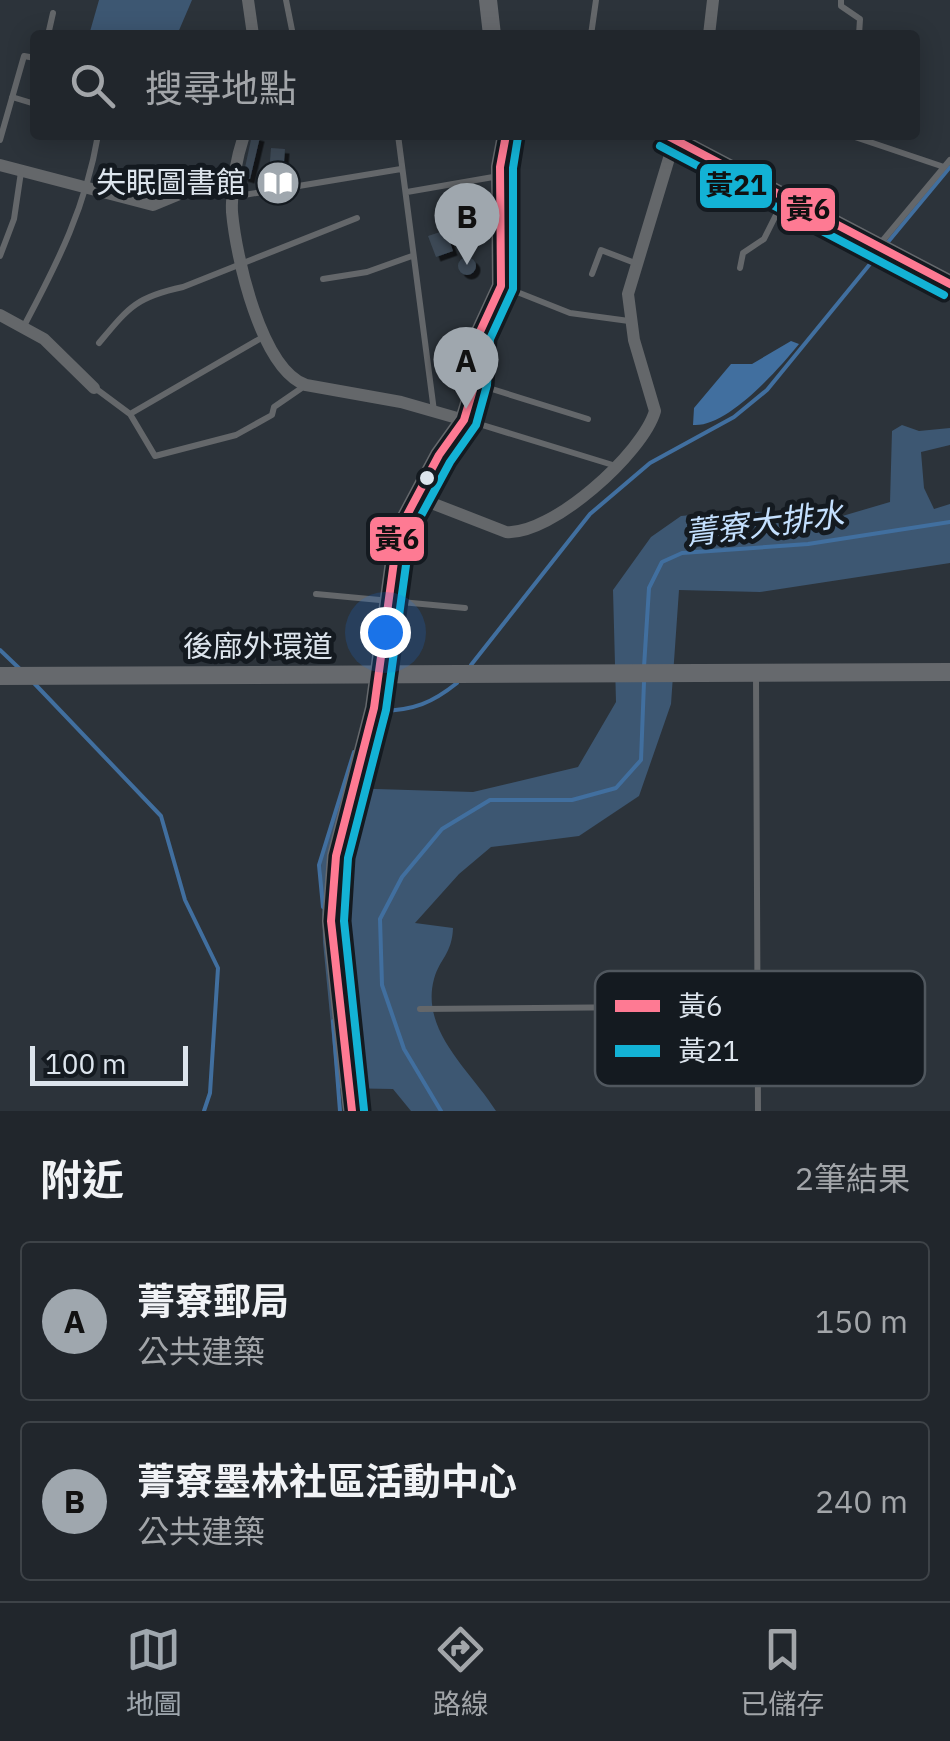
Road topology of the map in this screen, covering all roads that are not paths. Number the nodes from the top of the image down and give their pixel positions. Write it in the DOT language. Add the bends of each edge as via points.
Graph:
graph roads {
  1 [pos="248,0"];
  2 [pos="286,0"];
  3 [pos="488,0"];
  4 [pos="596,0"];
  5 [pos="713,0"];
  6 [pos="841,0"];
  7 [pos="53,12"];
  8 [pos="49,30"];
  9 [pos="252,30"];
  10 [pos="292,30"];
  11 [pos="491,30"];
  12 [pos="592,30"];
  13 [pos="710,30"];
  14 [pos="859,30"];
  15 [pos="30,57"];
  16 [pos="12,97"];
  17 [pos="30,102"];
  18 [pos="0,140"];
  19 [pos="97,140"];
  20 [pos="243,140"];
  21 [pos="398,140"];
  22 [pos="505,140"];
  23 [pos="671,140"];
  24 [pos="679,140"];
  25 [pos="866,140"];
  26 [pos="947,164"];
  27 [pos="0,165"];
  28 [pos="401,169"];
  29 [pos="235,171"];
  30 [pos="21,172"];
  31 [pos="500,176"];
  32 [pos="88,190"];
  33 [pos="407,192"];
  34 [pos="232,197"];
  35 [pos="784,198"];
  36 [pos="357,218"];
  37 [pos="878,246"];
  38 [pos="0,256"];
  39 [pos="412,256"];
  40 [pos="243,263"];
  41 [pos="636,263"];
  42 [pos="740,268"];
  43 [pos="592,274"];
  44 [pos="323,280"];
  45 [pos="950,284"];
  46 [pos="501,286"];
  47 [pos="0,314"];
  48 [pos="629,321"];
  49 [pos="25,324"];
  50 [pos="264,337"];
  51 [pos="99,344"];
  52 [pos="474,384"];
  53 [pos="306,385"];
  54 [pos="94,388"];
  55 [pos="434,412"];
  56 [pos="130,414"];
  57 [pos="588,419"];
  58 [pos="464,420"];
  59 [pos="616,466"];
  60 [pos="416,497"];
  61 [pos="316,594"];
  62 [pos="390,603"];
  63 [pos="464,608"];
  64 [pos="950,672"];
  65 [pos="756,673"];
  66 [pos="380,674"];
  67 [pos="0,676"];
  68 [pos="759,971"];
  69 [pos="595,1007"];
  70 [pos="420,1009"];
  71 [pos="758,1086"];
  72 [pos="352,1111"];
  73 [pos="758,1111"];
  1 -- 9 [label="street"];
  2 -- 10 [label="lane"];
  3 -- 11 [label="street"];
  4 -- 12 [label="lane"];
  5 -- 13 [label="street"];
  6 -- 14 [label="lane" via="860,18"];
  7 -- 8 [label="lane"];
  15 -- 16 [label="lane" via="24,56"];
  16 -- 17 [label="lane"];
  16 -- 18 [label="lane"];
  19 -- 32 [label="lane"];
  20 -- 29 [label="street"];
  21 -- 28 [label="lane"];
  22 -- 31 [label="street"];
  23 -- 41 [label="street"];
  24 -- 35 [label="street"];
  25 -- 26 [label="lane"];
  26 -- 37 [label="lane"];
  27 -- 30 [label="street"];
  28 -- 33 [label="lane"];
  28 -- 34 [label="lane"];
  29 -- 32 [label="street" via="153,205"];
  29 -- 34 [label="street"];
  30 -- 32 [label="street"];
  30 -- 38 [label="lane"];
  31 -- 33 [label="lane"];
  31 -- 46 [label="street"];
  32 -- 49 [label="lane"];
  33 -- 39 [label="lane"];
  34 -- 40 [label="street"];
  35 -- 37 [label="street"];
  35 -- 42 [label="lane" via="764,239 743,253"];
  36 -- 40 [label="lane"];
  37 -- 45 [label="street"];
  39 -- 44 [label="lane"];
  39 -- 55 [label="lane"];
  40 -- 50 [label="street"];
  40 -- 51 [label="lane" via="135,301"];
  41 -- 43 [label="lane" via="602,250"];
  41 -- 48 [label="street"];
  46 -- 48 [label="lane" via="570,313"];
  46 -- 52 [label="street" via="478,336"];
  47 -- 49 [label="street"];
  48 -- 59 [label="street" via="655,410"];
  49 -- 54 [label="street"];
  50 -- 53 [label="street" via="279,368"];
  50 -- 56 [label="lane"];
  52 -- 57 [label="lane"];
  52 -- 58 [label="street"];
  53 -- 55 [label="street"];
  53 -- 56 [label="lane" via="236,435 154,456"];
  54 -- 56 [label="lane"];
  55 -- 58 [label="street"];
  58 -- 59 [label="lane"];
  58 -- 60 [label="street"];
  59 -- 60 [label="street" via="572,504 522,533"];
  60 -- 62 [label="street" via="398,532"];
  61 -- 62 [label="lane"];
  62 -- 63 [label="lane"];
  62 -- 66 [label="street"];
  64 -- 65 [label="street, 後廍外環道"];
  65 -- 66 [label="street, 後廍外環道"];
  65 -- 68 [label="lane"];
  66 -- 67 [label="street, 後廍外環道"];
  66 -- 72 [label="street" via="332,888"];
  69 -- 70 [label="lane"];
  71 -- 73 [label="lane"];
}
